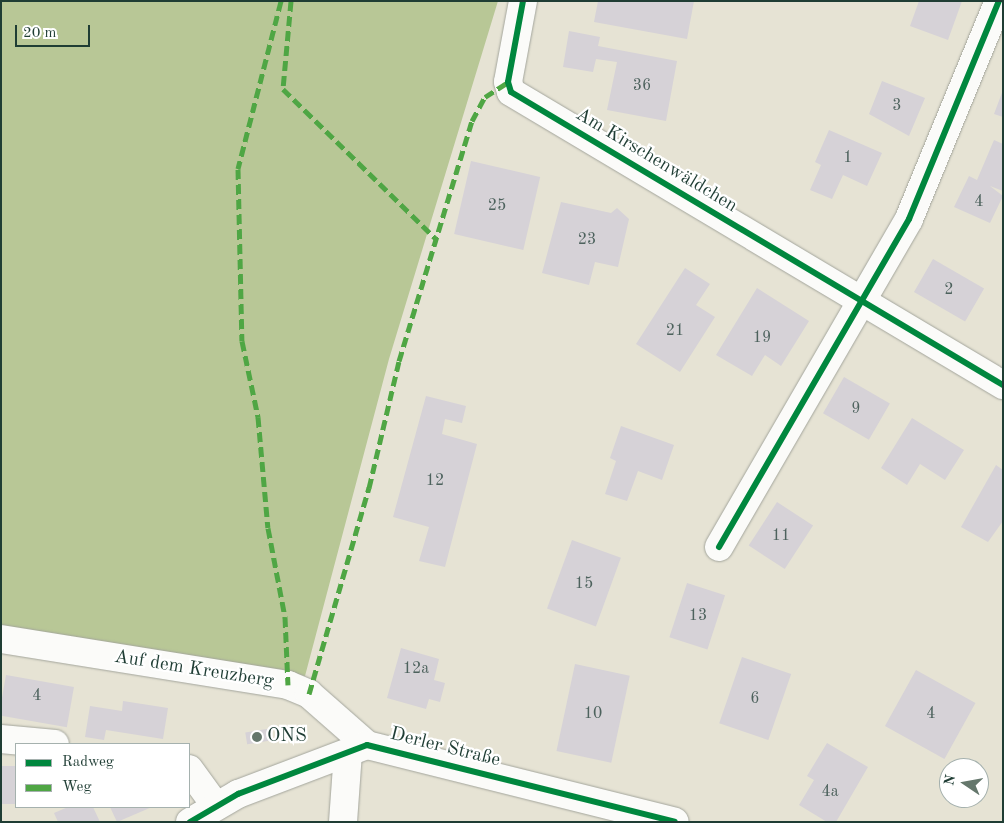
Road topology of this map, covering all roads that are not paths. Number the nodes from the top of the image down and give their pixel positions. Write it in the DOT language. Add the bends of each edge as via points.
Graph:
graph roads {
  1 [pos="523,1"];
  2 [pos="999,1"];
  3 [pos="865,302"];
  4 [pos="1003,385"];
  5 [pos="719,547"];
  6 [pos="1,639"];
  7 [pos="1,739"];
  8 [pos="44,743"];
  9 [pos="358,749"];
  10 [pos="190,770"];
  11 [pos="216,806"];
  12 [pos="190,822"];
  13 [pos="344,822"];
  14 [pos="675,822"];
  1 -- 3 [label="street, Am Kirschenwäldchen" via="508,82 511,92"];
  2 -- 3 [label="street" via="929,178"];
  3 -- 4 [label="street, Am Kirschenwäldchen"];
  3 -- 5 [label="street"];
  6 -- 9 [label="street, Auf dem Kreuzberg" via="288,685 309,694"];
  7 -- 8 [label="street"];
  9 -- 11 [label="street"];
  9 -- 13 [label="street"];
  9 -- 14 [label="street, Derler Straße"];
  10 -- 11 [label="street"];
  11 -- 12 [label="street"];
}
